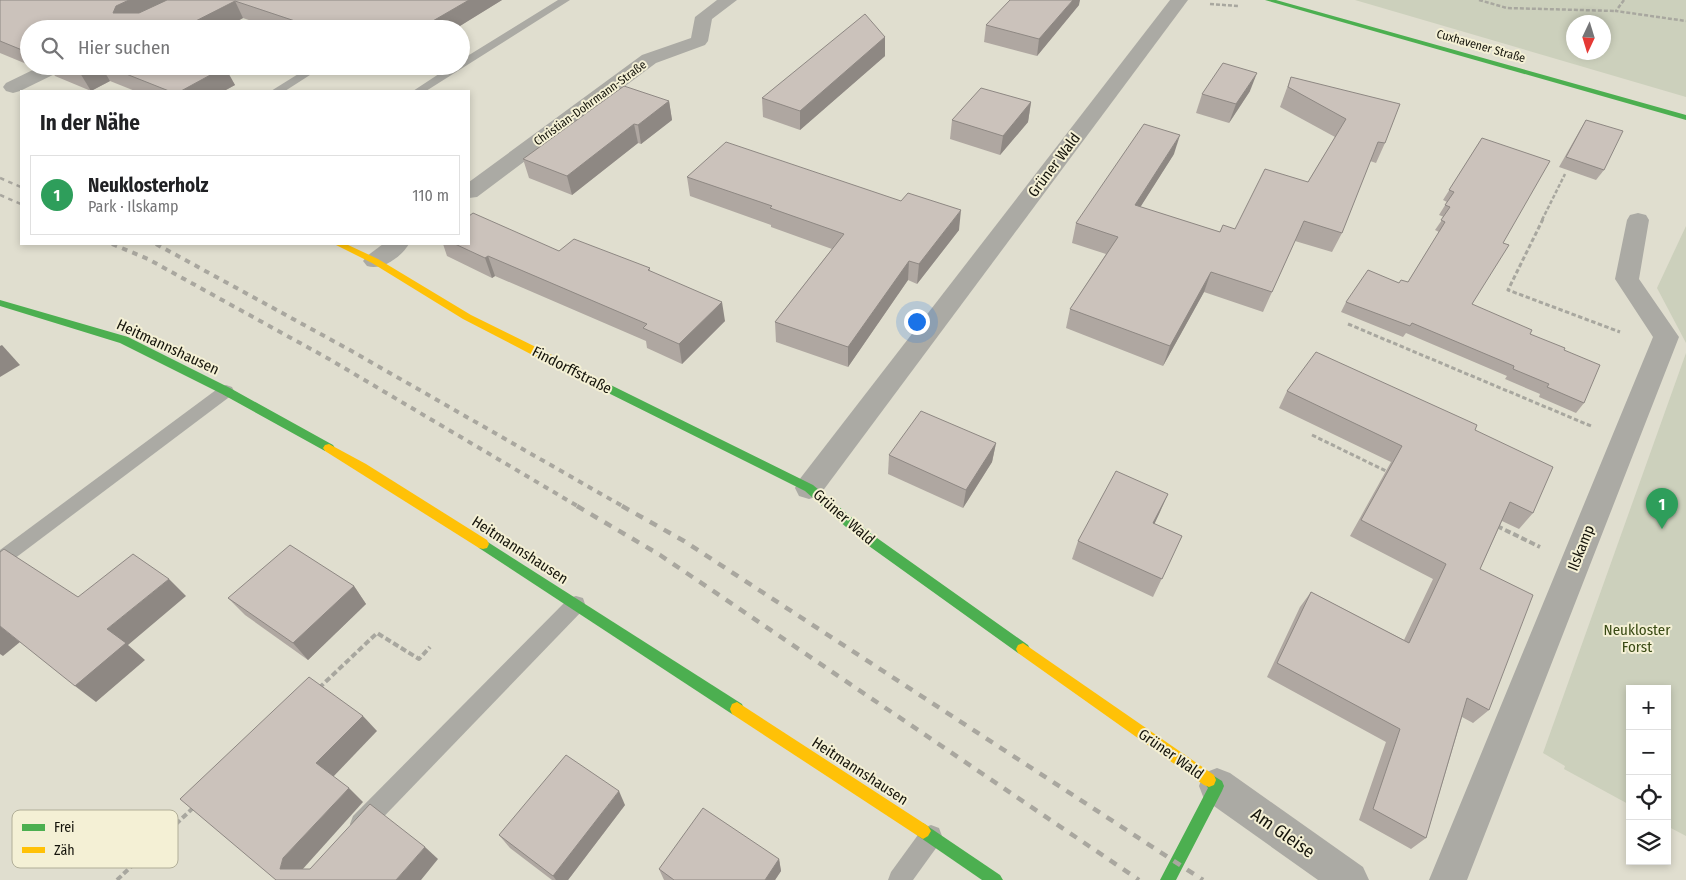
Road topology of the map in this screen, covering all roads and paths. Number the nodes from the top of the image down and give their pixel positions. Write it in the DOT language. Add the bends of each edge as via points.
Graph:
graph roads {
  1 [pos="565,0"];
  2 [pos="728,0"];
  3 [pos="1179,0"];
  4 [pos="1268,0"];
  5 [pos="1479,0"];
  6 [pos="1624,0"];
  7 [pos="1616,11"];
  8 [pos="1686,21"];
  9 [pos="470,60"];
  10 [pos="37,75"];
  11 [pos="304,75"];
  12 [pos="445,75"];
  13 [pos="11,87"];
  14 [pos="279,90"];
  15 [pos="421,90"];
  16 [pos="1686,118"];
  17 [pos="1565,174"];
  18 [pos="470,191"];
  19 [pos="1638,220"];
  20 [pos="341,245"];
  21 [pos="397,245"];
  22 [pos="375,261"];
  23 [pos="4,307"];
  24 [pos="1348,324"];
  25 [pos="1661,348"];
  26 [pos="226,391"];
  27 [pos="1312,435"];
  28 [pos="1624,440"];
  29 [pos="1391,474"];
  30 [pos="809,488"];
  31 [pos="1496,525"];
  32 [pos="0,560"];
  33 [pos="1575,564"];
  34 [pos="576,604"];
  35 [pos="430,647"];
  36 [pos="312,694"];
  37 [pos="1217,786"];
  38 [pos="197,804"];
  39 [pos="178,822"];
  40 [pos="931,836"];
  41 [pos="347,839"];
  42 [pos="130,868"];
  43 [pos="118,880"];
  44 [pos="899,880"];
  45 [pos="994,880"];
  46 [pos="1168,880"];
  47 [pos="1350,880"];
  48 [pos="1448,880"];
  1 -- 9 [label="lane"];
  2 -- 18 [label="street, Christian-Dohrmann-Straße" via="704,17 699,41 649,59"];
  3 -- 30 [label="street, Grüner Wald"];
  4 -- 16 [label="street, Cuxhavener Straße"];
  5 -- 7 [label="path" via="1507,8"];
  6 -- 7 [label="path"];
  7 -- 8 [label="path"];
  10 -- 13 [label="street"];
  11 -- 14 [label="lane"];
  12 -- 15 [label="lane"];
  17 -- 25 [label="path" via="1508,290"];
  19 -- 25 [label="street, Ilskamp" via="1627,279 1666,336"];
  20 -- 22 [label="street, Findorffstraße"];
  21 -- 22 [label="street"];
  22 -- 30 [label="street, Findorffstraße" via="467,317"];
  23 -- 26 [label="street, Heitmannshausen" via="124,340"];
  24 -- 28 [label="path"];
  25 -- 28 [label="street, Ilskamp"];
  26 -- 32 [label="lane"];
  26 -- 34 [label="street, Heitmannshausen" via="362,467"];
  27 -- 29 [label="path"];
  28 -- 33 [label="street, Ilskamp"];
  30 -- 37 [label="street, Grüner Wald" via="866,537"];
  31 -- 33 [label="path"];
  33 -- 48 [label="street, Ilskamp"];
  34 -- 40 [label="street, Heitmannshausen"];
  34 -- 41 [label="lane"];
  35 -- 36 [label="path" via="419,659 377,632"];
  37 -- 46 [label="street, Grüner Wald"];
  37 -- 47 [label="street, Am Gleise"];
  38 -- 39 [label="path"];
  40 -- 44 [label="lane"];
  40 -- 45 [label="street, Heitmannshausen"];
  42 -- 43 [label="path"];
}
